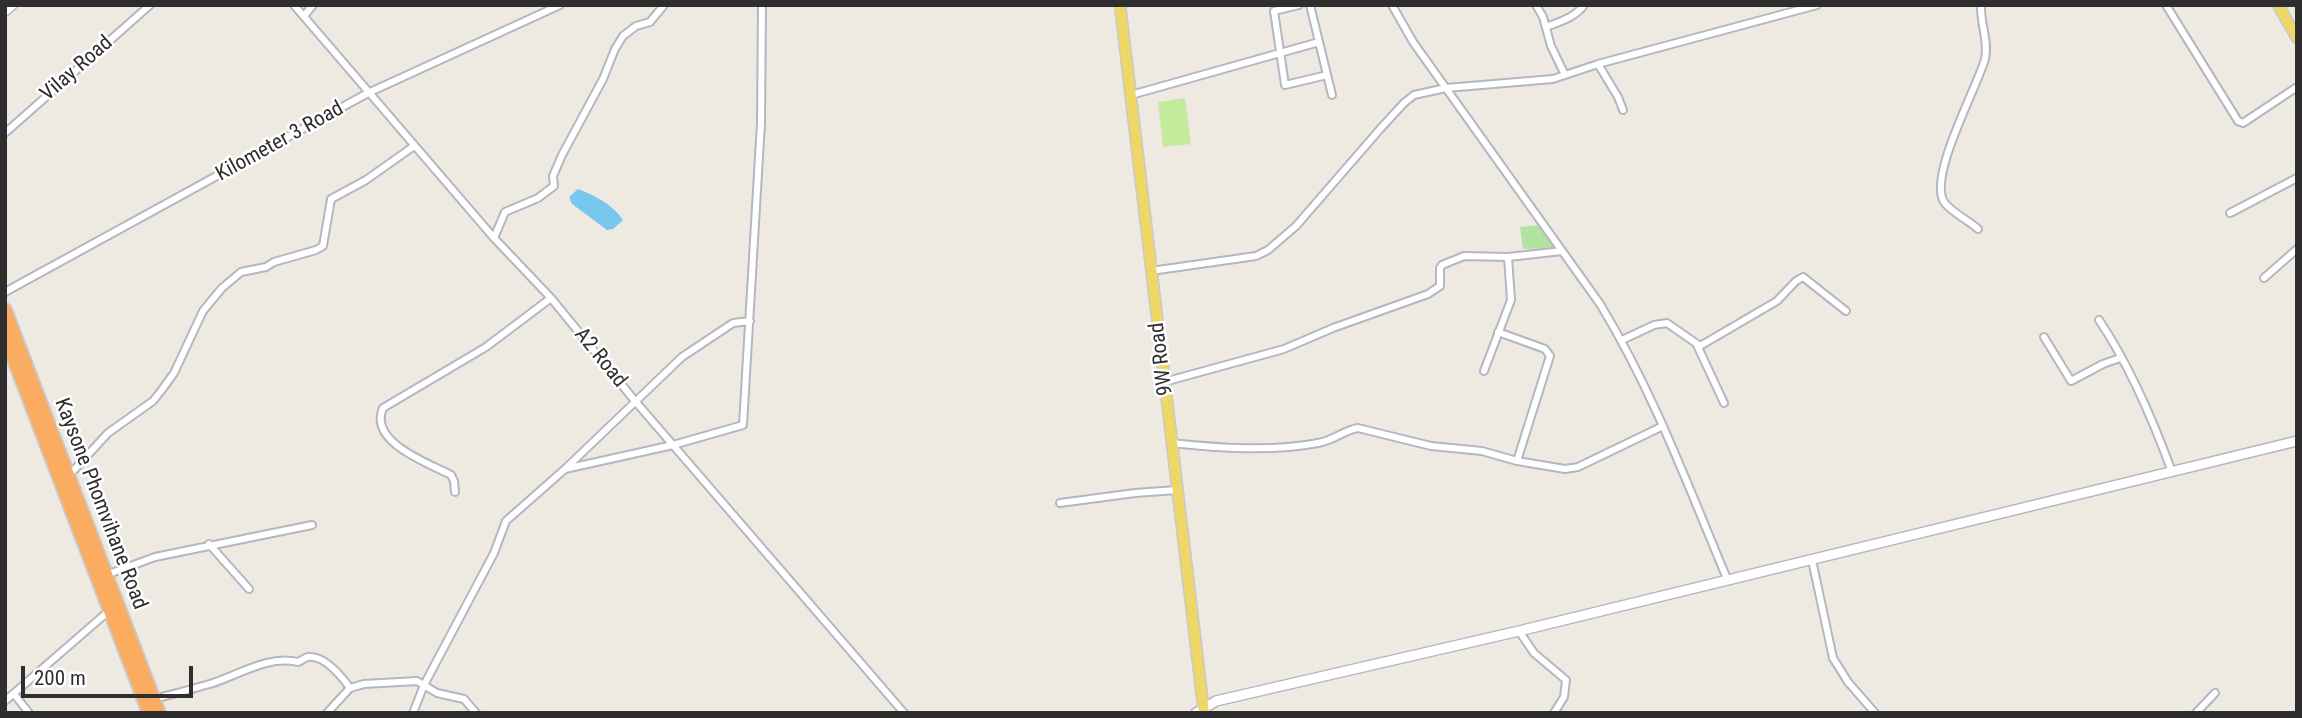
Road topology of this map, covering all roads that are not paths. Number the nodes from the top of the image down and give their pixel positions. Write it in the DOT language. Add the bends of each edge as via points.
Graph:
graph roads {
  1 [pos="12,5"];
  2 [pos="149,5"];
  3 [pos="294,5"];
  4 [pos="313,5"];
  5 [pos="560,5"];
  6 [pos="664,5"];
  7 [pos="762,5"];
  8 [pos="1120,5"];
  9 [pos="1299,5"];
  10 [pos="1310,5"];
  11 [pos="1392,5"];
  12 [pos="1536,5"];
  13 [pos="1584,5"];
  14 [pos="1817,5"];
  15 [pos="1981,5"];
  16 [pos="2166,5"];
  17 [pos="2278,5"];
  18 [pos="5,11"];
  19 [pos="304,16"];
  20 [pos="1546,27"];
  21 [pos="2297,38"];
  22 [pos="1319,42"];
  23 [pos="1281,52"];
  24 [pos="1598,64"];
  25 [pos="1327,75"];
  26 [pos="1565,75"];
  27 [pos="2297,87"];
  28 [pos="1446,88"];
  29 [pos="368,93"];
  30 [pos="1332,95"];
  31 [pos="1131,96"];
  32 [pos="1623,110"];
  33 [pos="5,132"];
  34 [pos="415,146"];
  35 [pos="2297,178"];
  36 [pos="2230,213"];
  37 [pos="1978,229"];
  38 [pos="494,238"];
  39 [pos="2297,249"];
  40 [pos="1562,251"];
  41 [pos="1508,257"];
  42 [pos="1151,271"];
  43 [pos="2264,278"];
  44 [pos="5,292"];
  45 [pos="551,298"];
  46 [pos="5,310"];
  47 [pos="1846,311"];
  48 [pos="2099,320"];
  49 [pos="750,321"];
  50 [pos="1498,332"];
  51 [pos="5,335"];
  52 [pos="2044,337"];
  53 [pos="1622,340"];
  54 [pos="1697,345"];
  55 [pos="2120,358"];
  56 [pos="1484,371"];
  57 [pos="1164,382"];
  58 [pos="635,401"];
  59 [pos="1724,403"];
  60 [pos="40,414"];
  61 [pos="1663,426"];
  62 [pos="2297,441"];
  63 [pos="1171,443"];
  64 [pos="673,445"];
  65 [pos="1517,461"];
  66 [pos="565,469"];
  67 [pos="2172,472"];
  68 [pos="67,473"];
  69 [pos="1177,490"];
  70 [pos="455,492"];
  71 [pos="1060,503"];
  72 [pos="312,525"];
  73 [pos="209,544"];
  74 [pos="1812,560"];
  75 [pos="106,575"];
  76 [pos="1728,580"];
  77 [pos="249,589"];
  78 [pos="114,608"];
  79 [pos="1520,631"];
  80 [pos="424,685"];
  81 [pos="349,688"];
  82 [pos="2215,694"];
  83 [pos="8,697"];
  84 [pos="154,699"];
  85 [pos="1201,711"];
  86 [pos="29,713"];
  87 [pos="149,713"];
  88 [pos="159,713"];
  89 [pos="327,713"];
  90 [pos="413,713"];
  91 [pos="476,713"];
  92 [pos="904,713"];
  93 [pos="1554,713"];
  94 [pos="1875,713"];
  95 [pos="2196,713"];
  1 -- 18 [label="street"];
  2 -- 33 [label="street, Vilay Road"];
  3 -- 19 [label="street, A2 Road"];
  4 -- 19 [label="street"];
  5 -- 29 [label="street, Kilometer 3 Road"];
  6 -- 38 [label="street" via="650,22 623,36 615,49 562,155 554,186 505,212"];
  7 -- 49 [label="street"];
  8 -- 31 [label="main road, 9W Road"];
  9 -- 23 [label="street" via="1274,11"];
  10 -- 22 [label="street"];
  11 -- 28 [label="street"];
  12 -- 20 [label="street"];
  13 -- 20 [label="street"];
  14 -- 24 [label="street"];
  15 -- 37 [label="street" via="1986,55 1940,187 1945,203"];
  16 -- 27 [label="street" via="2238,121 2250,121"];
  17 -- 21 [label="main road"];
  19 -- 29 [label="street, A2 Road"];
  20 -- 26 [label="street"];
  22 -- 23 [label="street"];
  22 -- 25 [label="street"];
  23 -- 25 [label="street" via="1285,85"];
  23 -- 31 [label="street"];
  24 -- 26 [label="street"];
  24 -- 32 [label="street"];
  25 -- 30 [label="street"];
  26 -- 28 [label="street"];
  28 -- 40 [label="street"];
  28 -- 42 [label="street" via="1415,95 1404,103 1296,226 1268,250 1256,256"];
  29 -- 34 [label="street, A2 Road"];
  29 -- 44 [label="street, Kilometer 3 Road"];
  31 -- 42 [label="main road, 9W Road"];
  34 -- 38 [label="street, A2 Road"];
  34 -- 68 [label="street" via="331,199 323,246 241,272 222,288 203,311 174,373 153,401 108,433"];
  35 -- 36 [label="street"];
  38 -- 45 [label="street, A2 Road"];
  39 -- 43 [label="street"];
  40 -- 41 [label="street"];
  40 -- 53 [label="street"];
  41 -- 50 [label="street" via="1511,300"];
  41 -- 57 [label="street" via="1464,256 1442,265 1440,286 1428,294 1284,349"];
  42 -- 57 [label="main road, 9W Road"];
  45 -- 58 [label="street, A2 Road"];
  45 -- 70 [label="street" via="486,347 383,408 385,436 451,475"];
  46 -- 60 [label="highway, Kaysone Phomvihane Road"];
  47 -- 54 [label="street" via="1803,277 1777,301"];
  48 -- 55 [label="street"];
  49 -- 58 [label="street" via="733,323 682,357"];
  49 -- 64 [label="street" via="743,425"];
  50 -- 56 [label="street"];
  50 -- 65 [label="street" via="1545,349 1550,356"];
  51 -- 60 [label="highway, Kaysone Phomvihane Road"];
  52 -- 55 [label="street" via="2071,381"];
  53 -- 54 [label="street" via="1667,323"];
  53 -- 61 [label="street"];
  54 -- 59 [label="street"];
  55 -- 67 [label="street"];
  57 -- 63 [label="main road, 9W Road"];
  58 -- 64 [label="street, A2 Road"];
  58 -- 66 [label="street"];
  60 -- 68 [label="highway, Kaysone Phomvihane Road"];
  60 -- 78 [label="highway, Kaysone Phomvihane Road"];
  61 -- 65 [label="street" via="1572,469"];
  61 -- 76 [label="street"];
  62 -- 67 [label="street"];
  63 -- 65 [label="street" via="1316,444 1359,428 1413,443 1482,451"];
  63 -- 69 [label="main road, 9W Road"];
  64 -- 66 [label="street"];
  64 -- 92 [label="street, A2 Road"];
  66 -- 80 [label="street" via="506,521 494,553"];
  67 -- 74 [label="street"];
  68 -- 75 [label="highway, Kaysone Phomvihane Road"];
  69 -- 71 [label="street"];
  69 -- 85 [label="main road, 9W Road"];
  72 -- 73 [label="street"];
  73 -- 75 [label="street" via="155,556"];
  73 -- 77 [label="street"];
  74 -- 76 [label="street"];
  74 -- 94 [label="street" via="1833,658"];
  75 -- 78 [label="highway, Kaysone Phomvihane Road"];
  76 -- 79 [label="street"];
  78 -- 83 [label="street"];
  78 -- 84 [label="highway, Kaysone Phomvihane Road"];
  78 -- 87 [label="highway, Kaysone Phomvihane Road"];
  79 -- 85 [label="street" via="1216,701"];
  79 -- 93 [label="street" via="1535,653 1566,680 1564,697"];
  80 -- 81 [label="street" via="390,681"];
  80 -- 90 [label="street"];
  80 -- 91 [label="street" via="464,699"];
  81 -- 84 [label="street" via="335,669 308,657 298,662 273,661"];
  81 -- 89 [label="street"];
  82 -- 95 [label="street"];
  83 -- 86 [label="street"];
  84 -- 88 [label="highway, Kaysone Phomvihane Road"];
}
